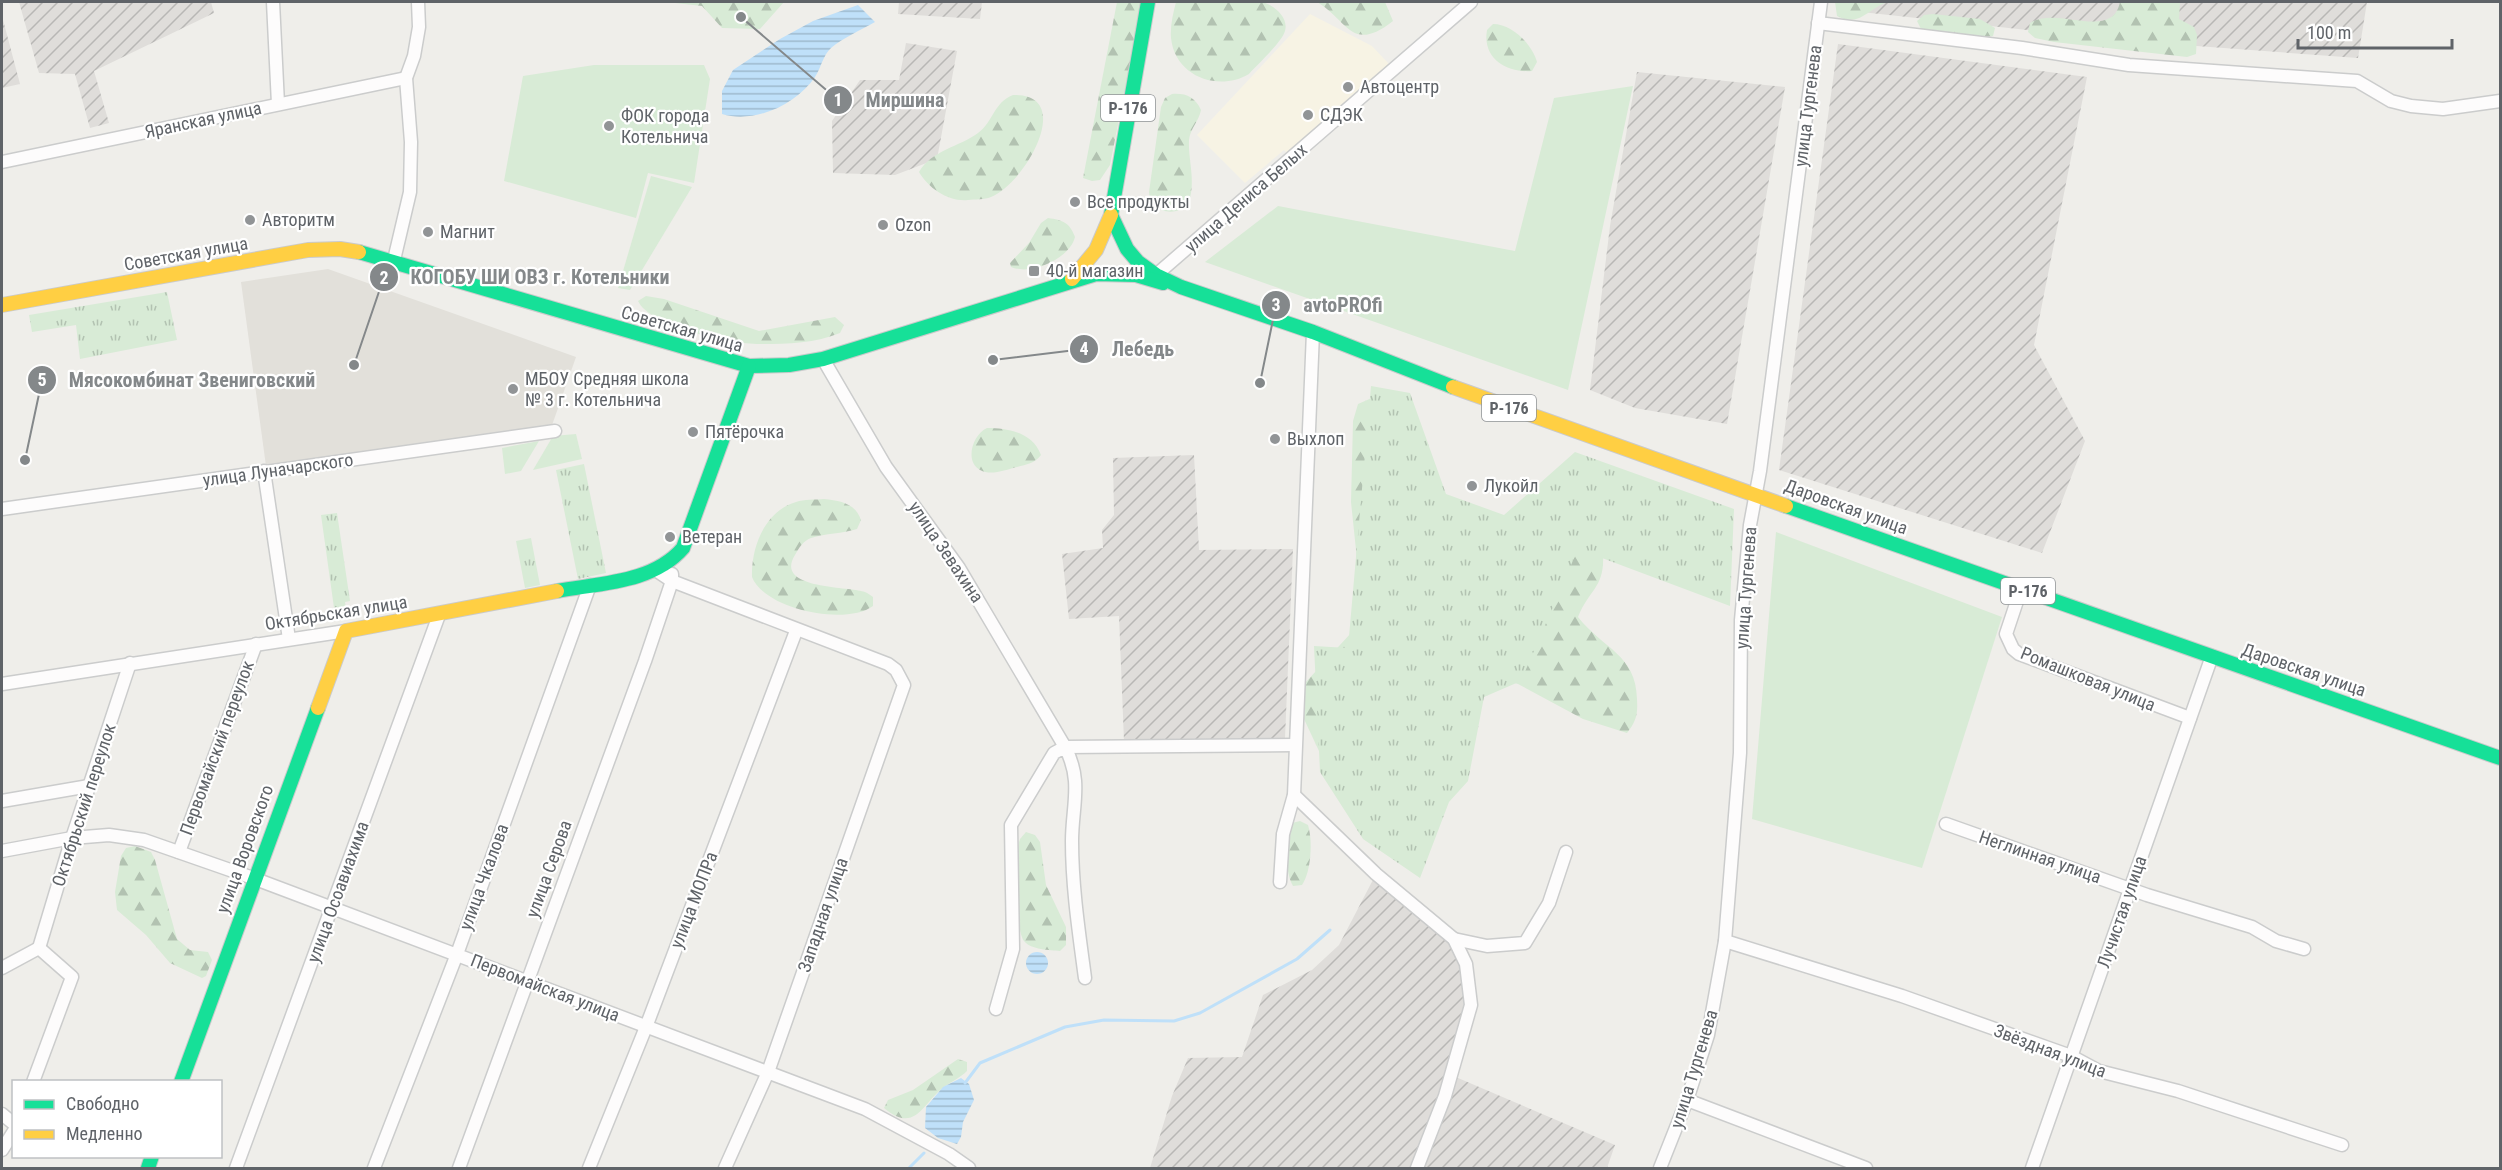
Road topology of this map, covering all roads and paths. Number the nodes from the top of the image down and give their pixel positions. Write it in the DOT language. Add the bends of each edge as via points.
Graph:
graph roads {
  1 [pos="273,2"];
  2 [pos="418,2"];
  3 [pos="1148,2"];
  4 [pos="1471,2"];
  5 [pos="1821,2"];
  6 [pos="1818,23"];
  7 [pos="406,78"];
  8 [pos="2500,101"];
  9 [pos="278,104"];
  10 [pos="2,162"];
  11 [pos="1111,215"];
  12 [pos="394,260"];
  13 [pos="1114,273"];
  14 [pos="1156,275"];
  15 [pos="1068,282"];
  16 [pos="1181,288"];
  17 [pos="2,305"];
  18 [pos="1313,332"];
  19 [pos="823,359"];
  20 [pos="749,366"];
  21 [pos="555,431"];
  22 [pos="264,471"];
  23 [pos="1757,494"];
  24 [pos="2,509"];
  25 [pos="671,562"];
  26 [pos="657,571"];
  27 [pos="672,581"];
  28 [pos="590,585"];
  29 [pos="2021,589"];
  30 [pos="439,615"];
  31 [pos="346,630"];
  32 [pos="796,631"];
  33 [pos="289,639"];
  34 [pos="256,644"];
  35 [pos="2212,656"];
  36 [pos="130,663"];
  37 [pos="2,684"];
  38 [pos="2190,718"];
  39 [pos="1294,745"];
  40 [pos="1065,747"];
  41 [pos="2500,758"];
  42 [pos="88,786"];
  43 [pos="1294,795"];
  44 [pos="2,801"];
  45 [pos="1946,825"];
  46 [pos="72,838"];
  47 [pos="2,851"];
  48 [pos="179,852"];
  49 [pos="1566,852"];
  50 [pos="254,878"];
  51 [pos="1280,882"];
  52 [pos="2131,888"];
  53 [pos="332,909"];
  54 [pos="1454,939"];
  55 [pos="1725,941"];
  56 [pos="39,948"];
  57 [pos="2304,949"];
  58 [pos="457,954"];
  59 [pos="2,968"];
  60 [pos="1085,978"];
  61 [pos="527,980"];
  62 [pos="996,1010"];
  63 [pos="646,1027"];
  64 [pos="2071,1056"];
  65 [pos="768,1072"];
  66 [pos="34,1080"];
  67 [pos="182,1080"];
  68 [pos="1687,1100"];
  69 [pos="12,1134"];
  70 [pos="2342,1145"];
  71 [pos="2,1149"];
  72 [pos="1845,1165"];
  73 [pos="236,1168"];
  74 [pos="374,1168"];
  75 [pos="459,1168"];
  76 [pos="589,1168"];
  77 [pos="725,1168"];
  78 [pos="969,1168"];
  79 [pos="1417,1168"];
  80 [pos="1660,1168"];
  81 [pos="1866,1168"];
  82 [pos="2032,1168"];
  1 -- 9 [label="street"];
  2 -- 7 [label="street" via="419,27"];
  3 -- 11 [label="main road, Р-176"];
  4 -- 14 [label="street, улица Дениса Белых"];
  5 -- 6 [label="street, улица Тургенева"];
  6 -- 8 [label="street" via="2129,65 2357,81 2391,101 2443,110"];
  6 -- 23 [label="street, улица Тургенева"];
  7 -- 9 [label="street, Яранская улица"];
  7 -- 12 [label="street" via="410,192"];
  9 -- 10 [label="street, Яранская улица"];
  11 -- 14 [label="main road, Даровская улица / Р-176" via="1126,249"];
  11 -- 15 [label="main road, Советская улица" via="1098,251 1088,266"];
  12 -- 17 [label="main road, Советская улица" via="340,249 308,250"];
  12 -- 20 [label="main road, Советская улица"];
  13 -- 15 [label="main road, Советская улица"];
  13 -- 16 [label="main road, Даровская улица"];
  14 -- 16 [label="main road, Даровская улица / Р-176"];
  15 -- 19 [label="main road, Советская улица"];
  16 -- 18 [label="main road, Даровская улица / Р-176"];
  18 -- 23 [label="main road, Даровская улица / Р-176" via="1462,391"];
  18 -- 39 [label="street"];
  19 -- 20 [label="main road, Советская улица"];
  19 -- 40 [label="street, улица Зевахина" via="886,466 959,568"];
  20 -- 25 [label="main road" via="683,548"];
  21 -- 22 [label="street, улица Луначарского"];
  22 -- 24 [label="street, улица Луначарского"];
  22 -- 33 [label="street"];
  23 -- 29 [label="main road, Даровская улица / Р-176"];
  23 -- 55 [label="street, улица Тургенева" via="1750,525 1741,620 1740,753"];
  25 -- 26 [label="main road, Октябрьская улица"];
  25 -- 27 [label="street"];
  26 -- 27 [label="street"];
  26 -- 28 [label="main road, Октябрьская улица"];
  27 -- 32 [label="street"];
  27 -- 61 [label="street, улица Серова"];
  28 -- 30 [label="main road, Октябрьская улица"];
  28 -- 58 [label="street, улица Чкалова"];
  29 -- 35 [label="main road, Даровская улица / Р-176"];
  29 -- 38 [label="street, Ромашковая улица" via="2006,634 2019,654"];
  30 -- 31 [label="main road, Октябрьская улица"];
  30 -- 53 [label="street, улица Осоавиахима"];
  31 -- 33 [label="street, Октябрьская улица"];
  31 -- 50 [label="main road, улица Воровского"];
  32 -- 63 [label="street, улица МОПРа"];
  32 -- 65 [label="street, Западная улица" via="888,664 904,684"];
  33 -- 34 [label="street, Октябрьская улица"];
  34 -- 36 [label="street, Октябрьская улица"];
  34 -- 48 [label="street, Первомайский переулок"];
  35 -- 38 [label="street, Лучистая улица"];
  35 -- 41 [label="main road, Даровская улица / Р-176"];
  36 -- 37 [label="street, Октябрьская улица"];
  36 -- 42 [label="street, Октябрьский переулок"];
  38 -- 52 [label="street, Лучистая улица"];
  39 -- 40 [label="street"];
  39 -- 43 [label="street"];
  40 -- 60 [label="street, улица Зевахина" via="1077,785 1072,841"];
  40 -- 62 [label="street" via="1054,753 1011,825 1013,950"];
  42 -- 44 [label="street"];
  42 -- 46 [label="street, Октябрьский переулок"];
  43 -- 51 [label="street" via="1283,834"];
  43 -- 54 [label="street" via="1376,874"];
  45 -- 52 [label="street, Неглинная улица"];
  46 -- 47 [label="street, Первомайская улица"];
  46 -- 48 [label="street, Первомайская улица" via="109,835 144,840"];
  46 -- 56 [label="street, Октябрьский переулок"];
  48 -- 50 [label="street, Первомайская улица"];
  49 -- 54 [label="street" via="1549,903 1525,944 1487,946"];
  50 -- 53 [label="street, Первомайская улица"];
  50 -- 67 [label="main road, улица Воровского"];
  52 -- 57 [label="street, Неглинная улица" via="2252,927 2276,941"];
  52 -- 64 [label="street, Лучистая улица"];
  53 -- 58 [label="street, Первомайская улица"];
  53 -- 73 [label="street, улица Осоавиахима"];
  54 -- 79 [label="street" via="1466,964 1471,1005 1445,1096"];
  55 -- 64 [label="street, Звёздная улица" via="1891,993"];
  55 -- 68 [label="street, улица Тургенева" via="1708,1035"];
  56 -- 59 [label="street"];
  56 -- 66 [label="street" via="72,978"];
  58 -- 61 [label="street, Первомайская улица"];
  58 -- 74 [label="street, улица Чкалова"];
  61 -- 63 [label="street, Первомайская улица"];
  61 -- 75 [label="street, улица Серова"];
  63 -- 65 [label="street, Первомайская улица"];
  63 -- 76 [label="street, улица МОПРа"];
  64 -- 70 [label="street, Звёздная улица" via="2099,1071 2178,1091"];
  64 -- 82 [label="street, Лучистая улица"];
  65 -- 77 [label="street, Западная улица"];
  65 -- 78 [label="street, Первомайская улица" via="865,1109"];
  68 -- 72 [label="street"];
  68 -- 80 [label="street, улица Тургенева"];
  69 -- 71 [label="street"];
  72 -- 81 [label="street"];
}
